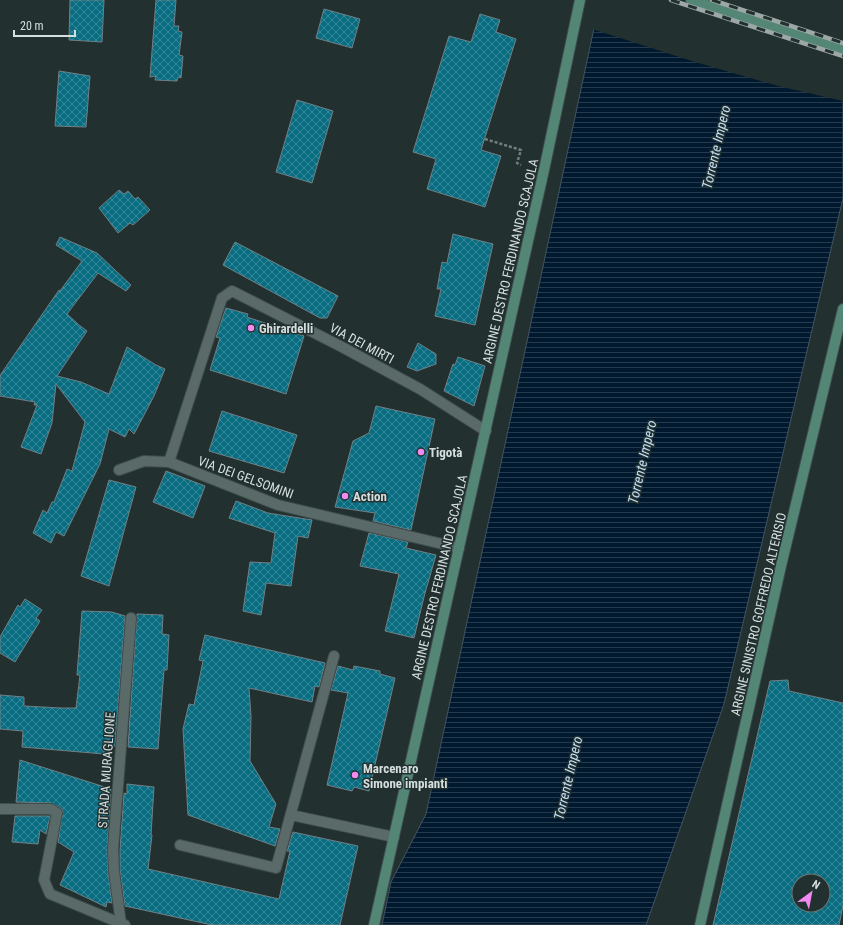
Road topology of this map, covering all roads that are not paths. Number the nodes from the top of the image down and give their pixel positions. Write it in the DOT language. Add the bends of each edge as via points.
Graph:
graph roads {
  1 [pos="580,0"];
  2 [pos="691,0"];
  3 [pos="843,49"];
  4 [pos="843,312"];
  5 [pos="486,431"];
  6 [pos="169,462"];
  7 [pos="119,470"];
  8 [pos="460,548"];
  9 [pos="131,618"];
  10 [pos="334,656"];
  11 [pos="0,809"];
  12 [pos="291,815"];
  13 [pos="394,836"];
  14 [pos="180,845"];
  15 [pos="123,925"];
  16 [pos="374,925"];
  17 [pos="700,925"];
  1 -- 5 [label="main road, ARGINE DESTRO FERDINANDO SCAJOLA"];
  2 -- 3 [label="main road"];
  4 -- 17 [label="main road, ARGINE SINISTRO GOFFREDO ALTERISIO" via="781,566"];
  5 -- 6 [label="street, VIA DEI MIRTI" via="420,389 232,291 222,298"];
  5 -- 8 [label="main road, ARGINE DESTRO FERDINANDO SCAJOLA"];
  6 -- 7 [label="street, VIA DEI GELSOMINI" via="144,461"];
  6 -- 8 [label="street, VIA DEI GELSOMINI" via="278,505"];
  8 -- 13 [label="main road, ARGINE DESTRO FERDINANDO SCAJOLA"];
  9 -- 15 [label="street, STRADA MURAGLIONE" via="113,850"];
  10 -- 12 [label="street"];
  11 -- 15 [label="street, STRADA MURAGLIONE" via="51,809 57,813 44,880 50,894"];
  12 -- 13 [label="street"];
  12 -- 14 [label="street" via="276,868"];
  13 -- 16 [label="main road, ARGINE DESTRO FERDINANDO SCAJOLA"];
}
